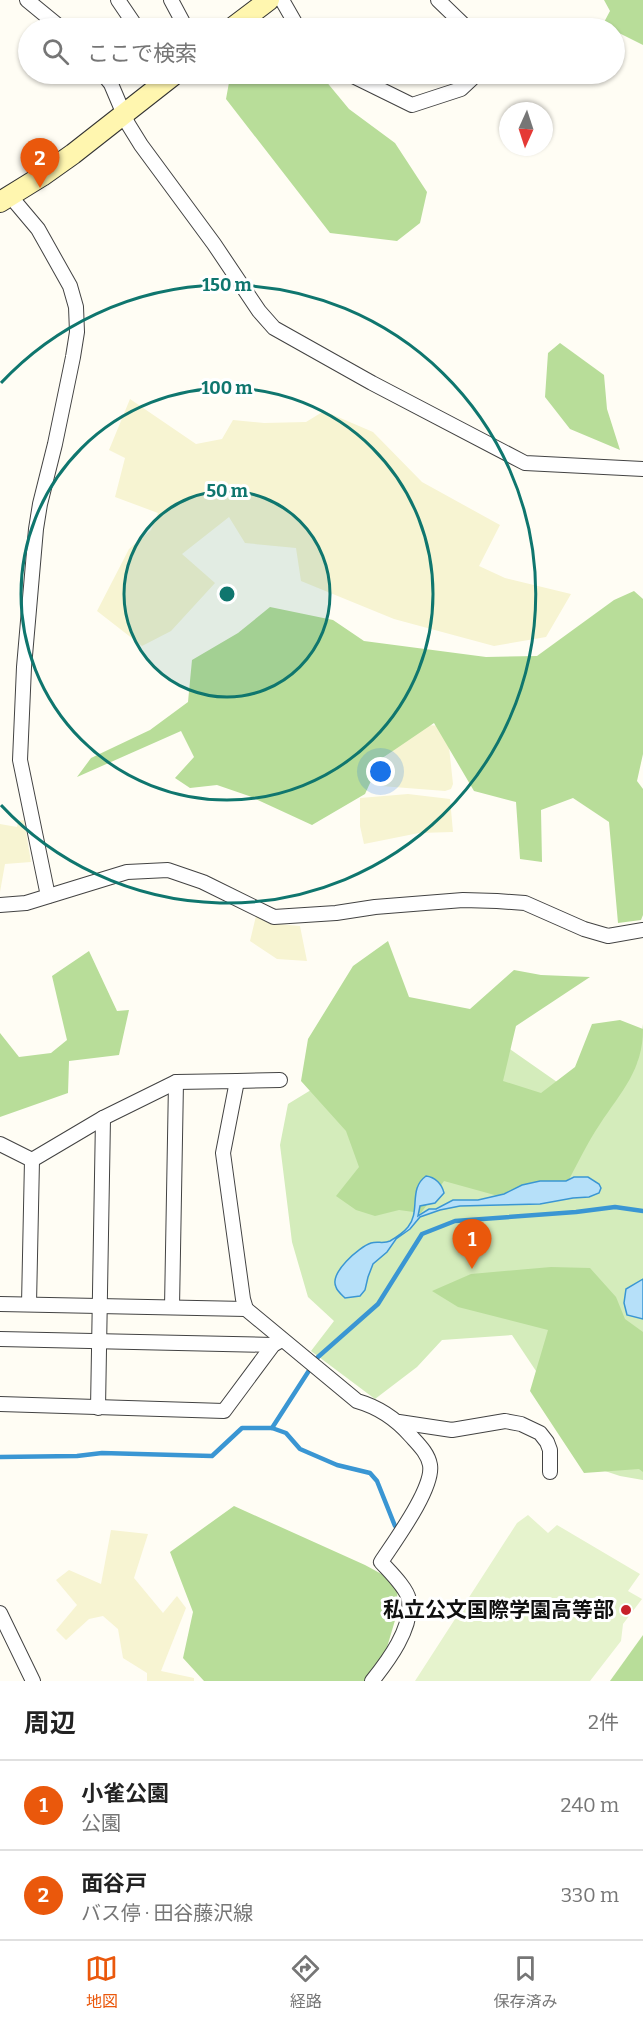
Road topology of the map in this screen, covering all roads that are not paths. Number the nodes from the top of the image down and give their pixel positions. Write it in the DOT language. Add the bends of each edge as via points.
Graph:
graph roads {
  1 [pos="27,0"];
  2 [pos="118,0"];
  3 [pos="171,0"];
  4 [pos="269,0"];
  5 [pos="282,0"];
  6 [pos="438,0"];
  7 [pos="49,18"];
  8 [pos="130,18"];
  9 [pos="181,18"];
  10 [pos="245,18"];
  11 [pos="292,18"];
  12 [pos="457,18"];
  13 [pos="111,84"];
  14 [pos="159,84"];
  15 [pos="369,84"];
  16 [pos="466,84"];
  17 [pos="123,114"];
  18 [pos="5,199"];
  19 [pos="643,469"];
  20 [pos="48,896"];
  21 [pos="0,905"];
  22 [pos="643,930"];
  23 [pos="280,1080"];
  24 [pos="237,1081"];
  25 [pos="176,1082"];
  26 [pos="103,1118"];
  27 [pos="0,1144"];
  28 [pos="32,1160"];
  29 [pos="0,1304"];
  30 [pos="29,1304"];
  31 [pos="100,1306"];
  32 [pos="172,1307"];
  33 [pos="246,1308"];
  34 [pos="0,1339"];
  35 [pos="99,1341"];
  36 [pos="278,1342"];
  37 [pos="0,1404"];
  38 [pos="98,1408"];
  39 [pos="399,1422"];
  40 [pos="550,1472"];
  41 [pos="0,1613"];
  42 [pos="33,1681"];
  43 [pos="372,1681"];
  1 -- 7 [label="street"];
  2 -- 8 [label="street"];
  3 -- 9 [label="street"];
  4 -- 10 [label="main road"];
  5 -- 11 [label="street"];
  6 -- 12 [label="street"];
  13 -- 17 [label="street"];
  14 -- 17 [label="main road"];
  15 -- 16 [label="street" via="412,105"];
  17 -- 18 [label="main road" via="73,154"];
  17 -- 19 [label="street" via="141,145 274,328 525,463"];
  18 -- 20 [label="street" via="38,229 70,286 76,307 73,357 36,529 24,667 20,760"];
  20 -- 21 [label="street"];
  20 -- 22 [label="street" via="127,872 168,870 203,882 274,917 452,901 497,901 525,903 608,936"];
  23 -- 24 [label="street"];
  24 -- 25 [label="street"];
  24 -- 33 [label="street" via="224,1153"];
  25 -- 26 [label="street"];
  25 -- 32 [label="street"];
  26 -- 28 [label="street"];
  26 -- 31 [label="street"];
  27 -- 28 [label="street"];
  28 -- 30 [label="street"];
  29 -- 30 [label="street"];
  30 -- 31 [label="street"];
  31 -- 32 [label="street"];
  31 -- 35 [label="street"];
  32 -- 33 [label="street"];
  33 -- 36 [label="street"];
  34 -- 35 [label="street"];
  35 -- 36 [label="street"];
  35 -- 38 [label="street"];
  36 -- 38 [label="street" via="224,1411"];
  36 -- 39 [label="street" via="357,1401 372,1405"];
  37 -- 38 [label="street"];
  39 -- 40 [label="street" via="452,1430 505,1421 520,1424 547,1442"];
  39 -- 43 [label="street" via="425,1451 430,1479 381,1562 409,1598 409,1616 391,1658"];
  41 -- 42 [label="street"];
}
